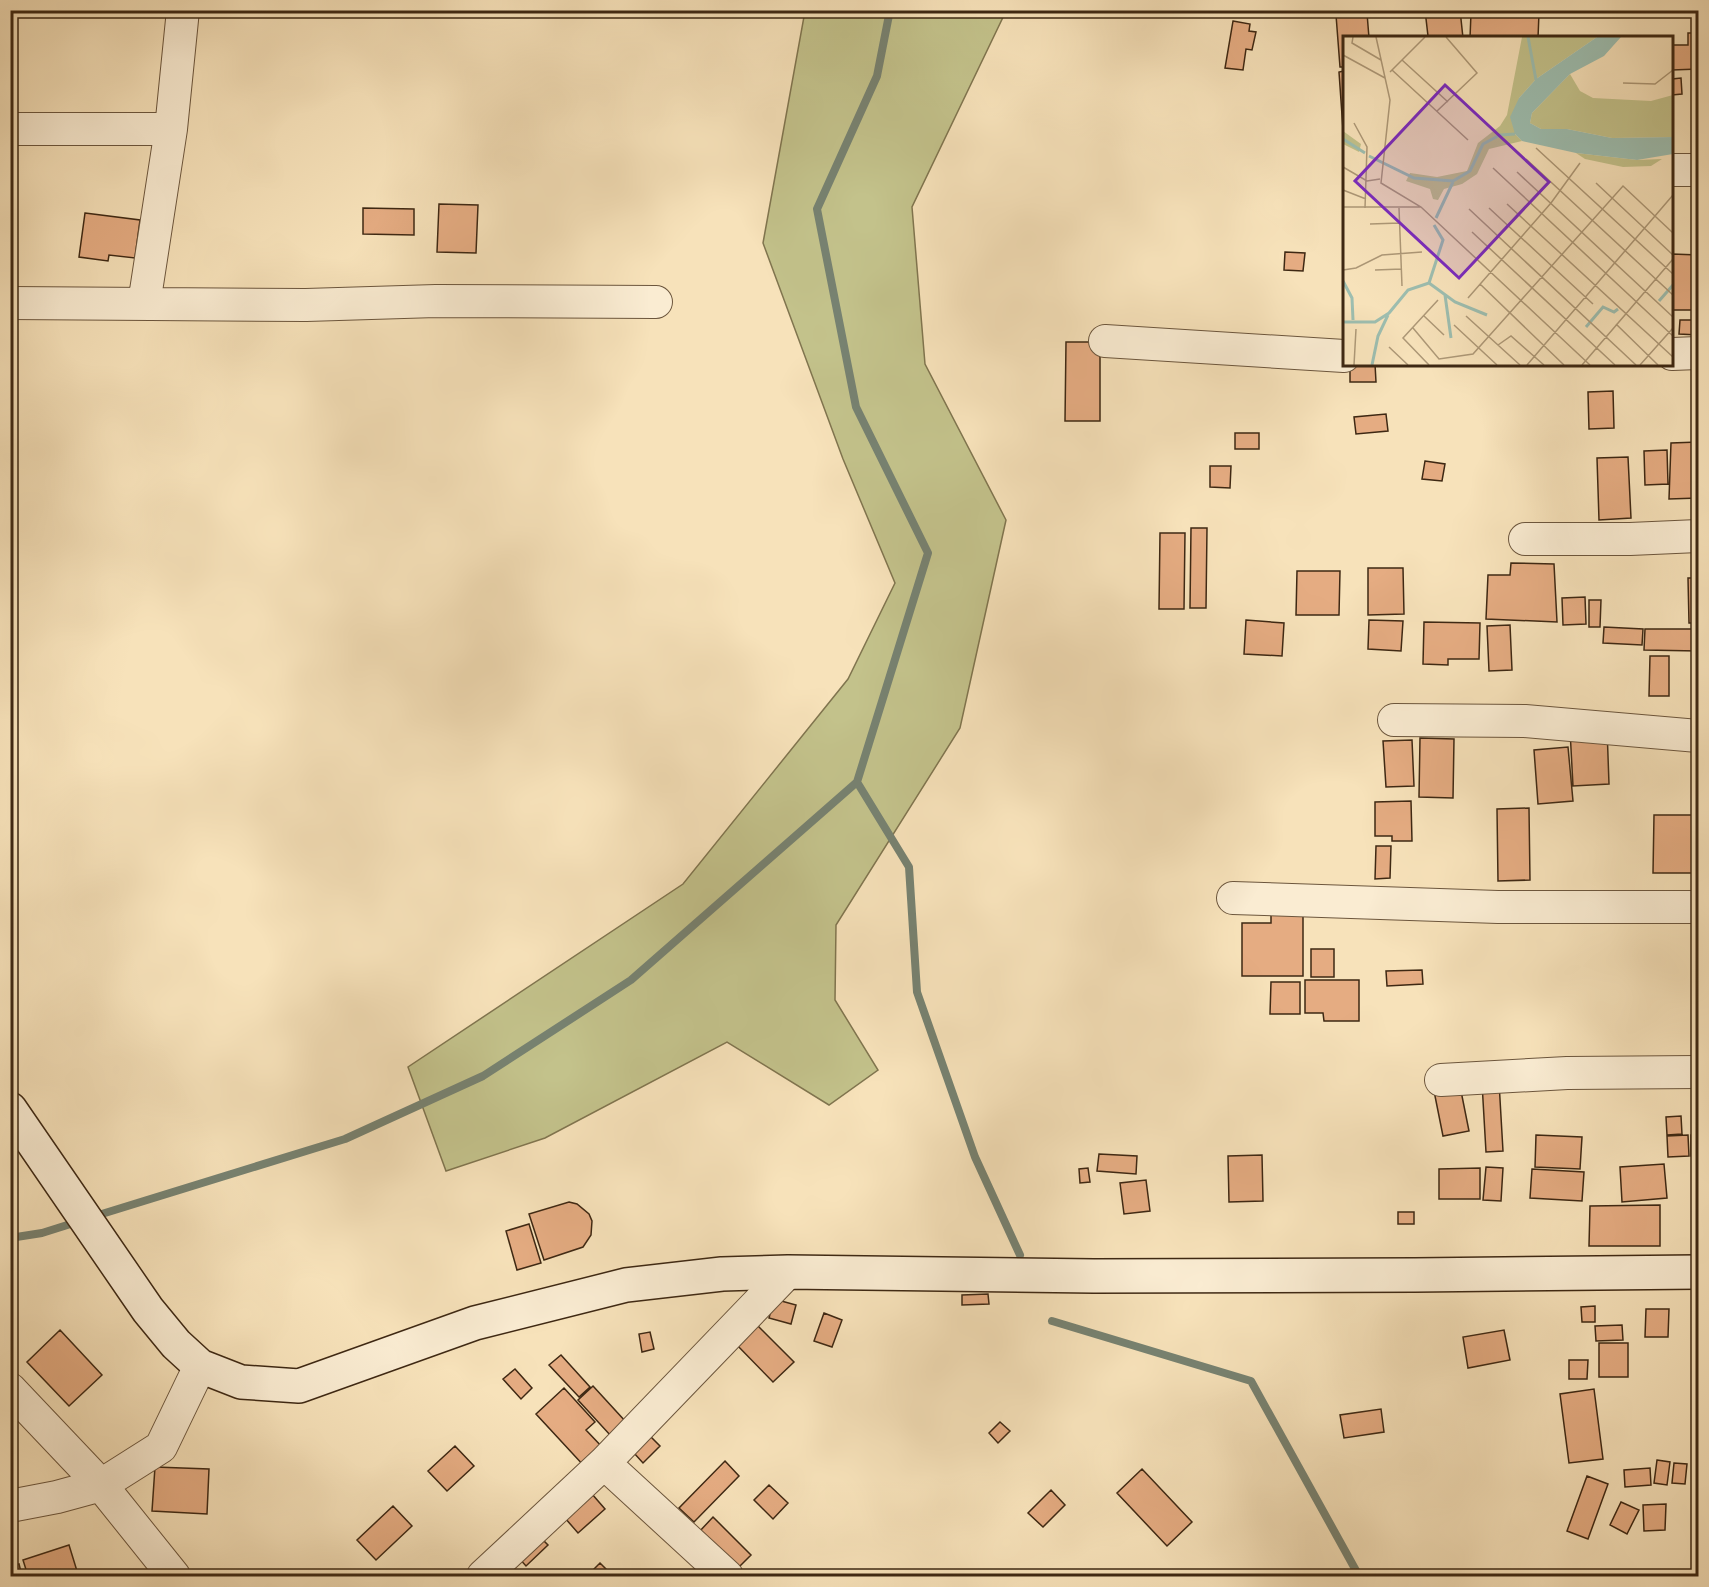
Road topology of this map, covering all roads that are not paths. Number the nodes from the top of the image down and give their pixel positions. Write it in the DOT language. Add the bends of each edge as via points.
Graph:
graph roads {
  1 [pos="183,10"];
  2 [pos="10,129"];
  3 [pos="171,129"];
  4 [pos="1673,170"];
  5 [pos="1698,170"];
  6 [pos="656,302"];
  7 [pos="10,303"];
  8 [pos="144,304"];
  9 [pos="1105,341"];
  10 [pos="1673,354"];
  11 [pos="1698,354"];
  12 [pos="1343,356"];
  13 [pos="1698,536"];
  14 [pos="1525,538"];
  15 [pos="1394,720"];
  16 [pos="1698,736"];
  17 [pos="1233,898"];
  18 [pos="1698,907"];
  19 [pos="1698,1072"];
  20 [pos="1441,1080"];
  21 [pos="10,1109"];
  22 [pos="788,1272"];
  23 [pos="1698,1272"];
  24 [pos="200,1366"];
  25 [pos="10,1389"];
  26 [pos="604,1463"];
  27 [pos="101,1485"];
  28 [pos="10,1506"];
  29 [pos="174,1576"];
  30 [pos="483,1576"];
  31 [pos="727,1576"];
  1 -- 3 [label="street"];
  2 -- 3 [label="street"];
  3 -- 8 [label="street"];
  4 -- 5 [label="street"];
  6 -- 8 [label="street"];
  7 -- 8 [label="street"];
  9 -- 12 [label="street"];
  10 -- 11 [label="street"];
  13 -- 14 [label="street"];
  15 -- 16 [label="street" via="1525,721"];
  17 -- 18 [label="street" via="1498,907"];
  19 -- 20 [label="street" via="1567,1073"];
  21 -- 24 [label="street" via="148,1310"];
  22 -- 23 [label="street" via="1094,1276"];
  22 -- 24 [label="street" via="675,1279 578,1296 475,1323 299,1386 241,1382"];
  22 -- 26 [label="street"];
  24 -- 27 [label="street" via="161,1447"];
  25 -- 27 [label="street"];
  26 -- 30 [label="street"];
  26 -- 31 [label="street"];
  27 -- 28 [label="street"];
  27 -- 29 [label="street"];
}
